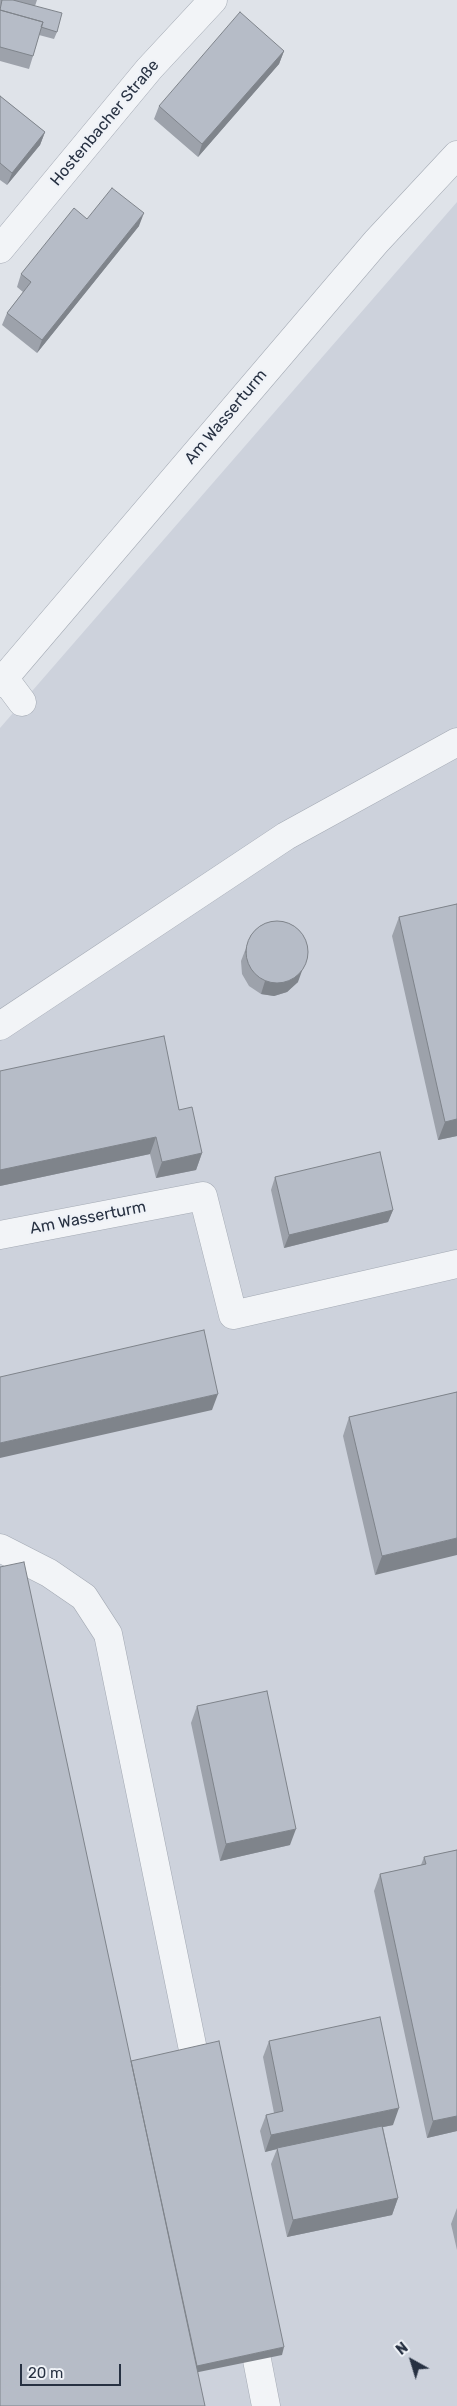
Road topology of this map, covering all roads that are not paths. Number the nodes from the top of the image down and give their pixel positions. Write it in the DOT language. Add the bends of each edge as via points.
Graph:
graph roads {
  1 [pos="213,0"];
  2 [pos="457,155"];
  3 [pos="0,249"];
  4 [pos="2,680"];
  5 [pos="22,702"];
  6 [pos="457,742"];
  7 [pos="0,1026"];
  8 [pos="0,1235"];
  9 [pos="457,1264"];
  10 [pos="0,1548"];
  11 [pos="206,2113"];
  12 [pos="244,2298"];
  13 [pos="266,2406"];
  1 -- 3 [label="street, Hostenbacher Straße" via="149,69"];
  2 -- 4 [label="street, Am Wasserturm" via="376,242"];
  4 -- 5 [label="street"];
  6 -- 7 [label="street" via="298,828"];
  8 -- 9 [label="street, Am Wasserturm" via="203,1196 233,1315"];
  10 -- 11 [label="street" via="49,1573 84,1597 108,1634"];
  12 -- 13 [label="street"];
}
